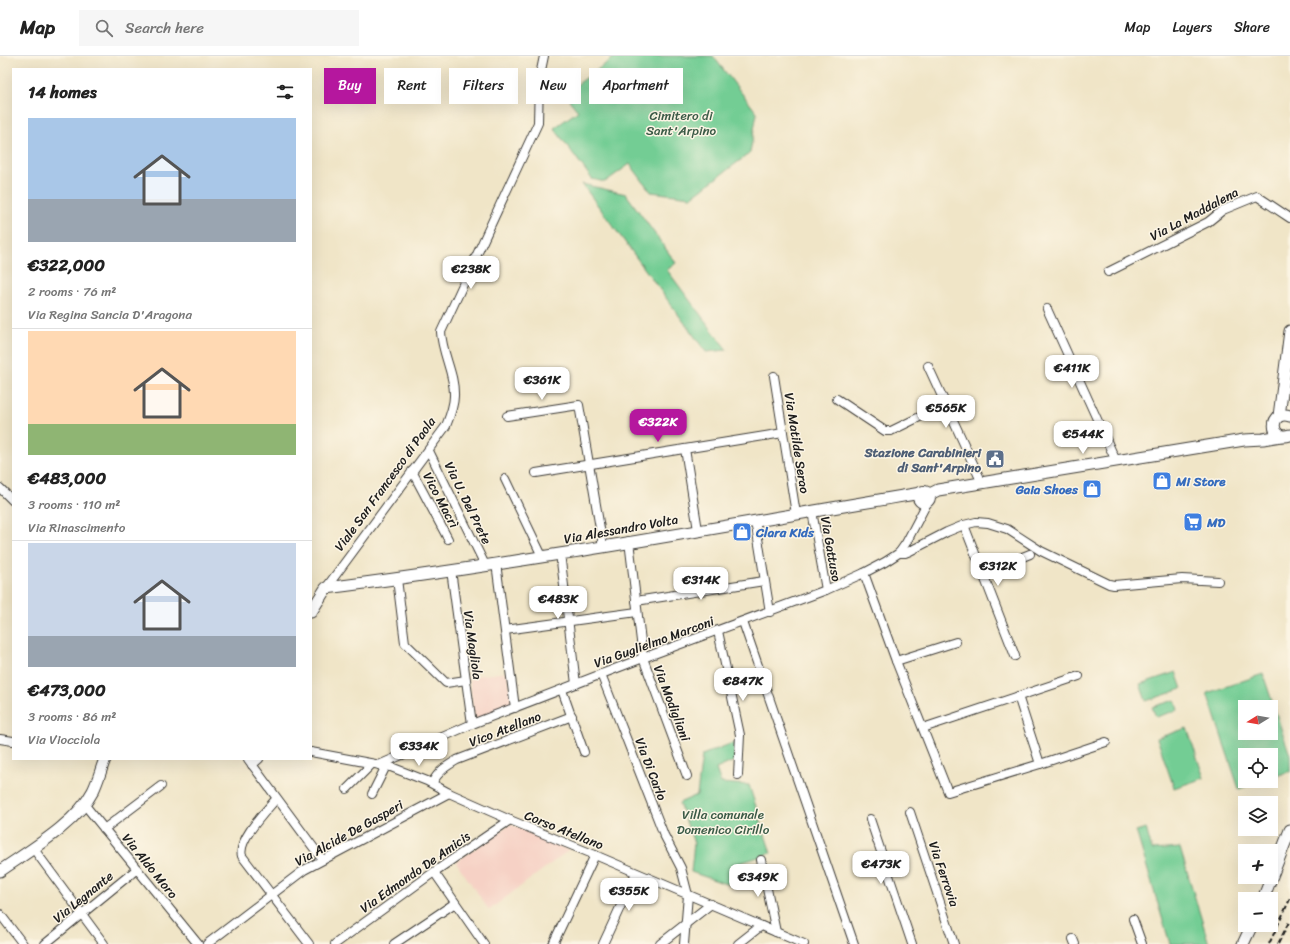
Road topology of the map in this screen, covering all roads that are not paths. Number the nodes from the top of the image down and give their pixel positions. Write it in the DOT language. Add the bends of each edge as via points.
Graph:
graph roads {
  1 [pos="544,56"];
  2 [pos="1290,218"];
  3 [pos="1108,272"];
  4 [pos="1047,309"];
  5 [pos="1290,331"];
  6 [pos="928,366"];
  7 [pos="774,376"];
  8 [pos="836,399"];
  9 [pos="946,404"];
  10 [pos="507,416"];
  11 [pos="1283,418"];
  12 [pos="783,433"];
  13 [pos="1285,435"];
  14 [pos="1244,440"];
  15 [pos="685,449"];
  16 [pos="429,451"];
  17 [pos="1116,461"];
  18 [pos="589,464"];
  19 [pos="412,471"];
  20 [pos="536,473"];
  21 [pos="505,479"];
  22 [pos="982,483"];
  23 [pos="0,488"];
  24 [pos="12,500"];
  25 [pos="924,500"];
  26 [pos="812,511"];
  27 [pos="796,514"];
  28 [pos="755,520"];
  29 [pos="964,525"];
  30 [pos="698,530"];
  31 [pos="448,539"];
  32 [pos="629,541"];
  33 [pos="602,546"];
  34 [pos="560,553"];
  35 [pos="898,553"];
  36 [pos="1030,554"];
  37 [pos="542,556"];
  38 [pos="496,563"];
  39 [pos="485,565"];
  40 [pos="451,570"];
  41 [pos="864,573"];
  42 [pos="982,573"];
  43 [pos="397,579"];
  44 [pos="764,581"];
  45 [pos="1218,581"];
  46 [pos="326,588"];
  47 [pos="826,590"];
  48 [pos="636,601"];
  49 [pos="312,610"];
  50 [pos="637,612"];
  51 [pos="770,612"];
  52 [pos="568,620"];
  53 [pos="743,622"];
  54 [pos="505,630"];
  55 [pos="718,631"];
  56 [pos="956,642"];
  57 [pos="1015,656"];
  58 [pos="643,658"];
  59 [pos="896,661"];
  60 [pos="601,674"];
  61 [pos="1079,676"];
  62 [pos="466,680"];
  63 [pos="576,684"];
  64 [pos="562,690"];
  65 [pos="1018,696"];
  66 [pos="515,708"];
  67 [pos="572,716"];
  68 [pos="472,724"];
  69 [pos="923,728"];
  70 [pos="0,739"];
  71 [pos="12,741"];
  72 [pos="1106,742"];
  73 [pos="312,752"];
  74 [pos="584,752"];
  75 [pos="395,758"];
  76 [pos="105,760"];
  77 [pos="253,761"];
  78 [pos="1040,764"];
  79 [pos="379,765"];
  80 [pos="401,771"];
  81 [pos="738,775"];
  82 [pos="687,776"];
  83 [pos="432,783"];
  84 [pos="160,786"];
  85 [pos="347,789"];
  86 [pos="449,793"];
  87 [pos="372,794"];
  88 [pos="276,799"];
  89 [pos="84,804"];
  90 [pos="910,812"];
  91 [pos="870,819"];
  92 [pos="510,820"];
  93 [pos="104,829"];
  94 [pos="1290,830"];
  95 [pos="33,848"];
  96 [pos="594,855"];
  97 [pos="322,859"];
  98 [pos="760,860"];
  99 [pos="136,869"];
  100 [pos="0,871"];
  101 [pos="434,872"];
  102 [pos="636,873"];
  103 [pos="1266,892"];
  104 [pos="271,894"];
  105 [pos="688,895"];
  106 [pos="455,902"];
  107 [pos="711,904"];
  108 [pos="0,914"];
  109 [pos="82,914"];
  110 [pos="1133,919"];
  111 [pos="685,924"];
  112 [pos="761,926"];
  113 [pos="776,932"];
  114 [pos="1249,932"];
  115 [pos="23,944"];
  116 [pos="45,944"];
  117 [pos="104,944"];
  118 [pos="198,944"];
  119 [pos="207,944"];
  120 [pos="309,944"];
  121 [pos="335,944"];
  122 [pos="394,944"];
  123 [pos="484,944"];
  124 [pos="553,944"];
  125 [pos="603,944"];
  126 [pos="660,944"];
  127 [pos="684,944"];
  128 [pos="738,944"];
  129 [pos="804,944"];
  130 [pos="854,944"];
  131 [pos="912,944"];
  132 [pos="954,944"];
  133 [pos="1142,944"];
  134 [pos="1243,944"];
  1 -- 16 [label="street, Viale San Francesco di Paola" via="539,80 538,123 441,332 454,396 446,426"];
  2 -- 3 [label="street, Via La Maddalena" via="1256,196 1223,210 1208,222"];
  4 -- 17 [label="street"];
  5 -- 11 [label="street" via="1284,379"];
  6 -- 9 [label="street"];
  7 -- 12 [label="street, Via Matilde Serao"];
  8 -- 9 [label="street" via="885,431 891,431"];
  9 -- 22 [label="street"];
  10 -- 18 [label="street" via="579,405"];
  11 -- 13 [label="street" via="1276,432"];
  11 -- 14 [label="street, Via Alessandro Volta" via="1261,434"];
  12 -- 15 [label="street"];
  12 -- 27 [label="street, Via Matilde Serao"];
  13 -- 14 [label="street, Via Alessandro Volta"];
  14 -- 17 [label="street, Via Alessandro Volta"];
  15 -- 18 [label="street"];
  15 -- 30 [label="street"];
  16 -- 19 [label="street, Viale San Francesco di Paola"];
  16 -- 39 [label="street, Via U. Del Prete"];
  17 -- 22 [label="street, Via Alessandro Volta"];
  18 -- 20 [label="street"];
  18 -- 33 [label="street"];
  19 -- 31 [label="street, Vico Macrì"];
  19 -- 46 [label="street, Viale San Francesco di Paola"];
  21 -- 37 [label="street"];
  22 -- 25 [label="street, Via Alessandro Volta" via="938,490"];
  23 -- 24 [label="street"];
  25 -- 26 [label="street, Via Alessandro Volta"];
  25 -- 35 [label="street, Via Guglielmo Marconi" via="906,543"];
  26 -- 27 [label="street, Via Alessandro Volta"];
  26 -- 47 [label="street, Via Gattuso"];
  27 -- 28 [label="street, Via Alessandro Volta"];
  28 -- 30 [label="street, Via Alessandro Volta"];
  28 -- 44 [label="street"];
  29 -- 35 [label="street" via="910,551"];
  29 -- 42 [label="street"];
  29 -- 45 [label="street" via="976,522 1007,528 1041,551 1109,584 1182,579"];
  30 -- 32 [label="street, Via Alessandro Volta"];
  32 -- 33 [label="street, Via Alessandro Volta"];
  32 -- 48 [label="street, Via Modigliani"];
  33 -- 34 [label="street, Via Alessandro Volta"];
  34 -- 37 [label="street, Via Alessandro Volta"];
  34 -- 52 [label="street"];
  35 -- 41 [label="street, Via Guglielmo Marconi"];
  36 -- 42 [label="street"];
  37 -- 38 [label="street, Via Alessandro Volta"];
  38 -- 39 [label="street, Via Alessandro Volta"];
  38 -- 54 [label="street"];
  39 -- 40 [label="street, Via Alessandro Volta"];
  40 -- 43 [label="street, Via Alessandro Volta"];
  40 -- 62 [label="street, Via Magliola"];
  41 -- 47 [label="street, Via Guglielmo Marconi"];
  41 -- 59 [label="street"];
  42 -- 57 [label="street"];
  43 -- 46 [label="street, Via Alessandro Volta"];
  43 -- 62 [label="street" via="405,643 446,683"];
  44 -- 48 [label="street"];
  44 -- 51 [label="street"];
  46 -- 49 [label="street, Viale San Francesco di Paola"];
  47 -- 51 [label="street, Via Guglielmo Marconi"];
  48 -- 50 [label="street, Via Modigliani"];
  50 -- 52 [label="street"];
  50 -- 58 [label="street, Via Modigliani"];
  51 -- 53 [label="street, Via Guglielmo Marconi"];
  52 -- 54 [label="street"];
  52 -- 63 [label="street"];
  53 -- 55 [label="street, Via Guglielmo Marconi"];
  53 -- 130 [label="street"];
  54 -- 66 [label="street"];
  55 -- 58 [label="street, Via Guglielmo Marconi"];
  55 -- 81 [label="street" via="740,735"];
  56 -- 59 [label="street"];
  58 -- 60 [label="street, Via Guglielmo Marconi"];
  58 -- 82 [label="street, Via Modigliani"];
  59 -- 69 [label="street"];
  60 -- 63 [label="street, Via Guglielmo Marconi"];
  60 -- 105 [label="street, Via Di Carlo" via="664,835 681,868"];
  61 -- 65 [label="street"];
  62 -- 68 [label="street, Via Magliola"];
  63 -- 64 [label="street, Via Guglielmo Marconi"];
  64 -- 66 [label="street, Via Guglielmo Marconi"];
  64 -- 67 [label="street"];
  65 -- 69 [label="street"];
  65 -- 78 [label="street"];
  66 -- 68 [label="street, Via Guglielmo Marconi"];
  67 -- 74 [label="street"];
  67 -- 83 [label="street, Vico Atellano" via="457,760 438,773"];
  68 -- 75 [label="street, Via Guglielmo Marconi"];
  69 -- 78 [label="street" via="948,792"];
  70 -- 71 [label="street"];
  72 -- 78 [label="street"];
  73 -- 79 [label="street, Corso Atellano"];
  75 -- 79 [label="street, Via Guglielmo Marconi"];
  75 -- 80 [label="street"];
  76 -- 89 [label="street"];
  77 -- 88 [label="street"];
  79 -- 80 [label="street, Corso Atellano"];
  79 -- 85 [label="street"];
  79 -- 87 [label="street"];
  80 -- 83 [label="street, Corso Atellano"];
  83 -- 86 [label="street, Corso Atellano"];
  84 -- 93 [label="street"];
  86 -- 92 [label="street, Corso Atellano"];
  86 -- 97 [label="street, Via Alcide De Gasperi"];
  88 -- 97 [label="street"];
  88 -- 104 [label="street" via="251,829 241,853"];
  89 -- 93 [label="street, Via Aldo Moro"];
  89 -- 95 [label="street" via="70,820"];
  90 -- 132 [label="street, Via Ferrovia"];
  91 -- 131 [label="street"];
  92 -- 96 [label="street, Corso Atellano"];
  92 -- 101 [label="street, Via Edmondo De Amicis"];
  93 -- 99 [label="street, Via Aldo Moro"];
  94 -- 103 [label="street"];
  95 -- 100 [label="street"];
  95 -- 109 [label="street"];
  96 -- 102 [label="street, Corso Atellano"];
  96 -- 124 [label="street"];
  97 -- 104 [label="street, Via Alcide De Gasperi"];
  98 -- 113 [label="street"];
  99 -- 109 [label="street, Via Legnante"];
  99 -- 118 [label="street, Via Aldo Moro"];
  101 -- 106 [label="street"];
  101 -- 121 [label="street, Via Edmondo De Amicis"];
  102 -- 105 [label="street, Corso Atellano"];
  102 -- 125 [label="street"];
  104 -- 119 [label="street, Via Alcide De Gasperi"];
  104 -- 120 [label="street"];
  105 -- 107 [label="street, Corso Atellano"];
  105 -- 111 [label="street"];
  106 -- 122 [label="street"];
  106 -- 123 [label="street"];
  107 -- 111 [label="street"];
  107 -- 112 [label="street, Corso Atellano"];
  108 -- 115 [label="street"];
  109 -- 116 [label="street, Via Legnante"];
  109 -- 117 [label="street"];
  110 -- 133 [label="street"];
  111 -- 126 [label="street"];
  111 -- 127 [label="street"];
  112 -- 113 [label="street, Corso Atellano"];
  112 -- 128 [label="street"];
  113 -- 129 [label="street, Corso Atellano"];
  114 -- 134 [label="street"];
}
